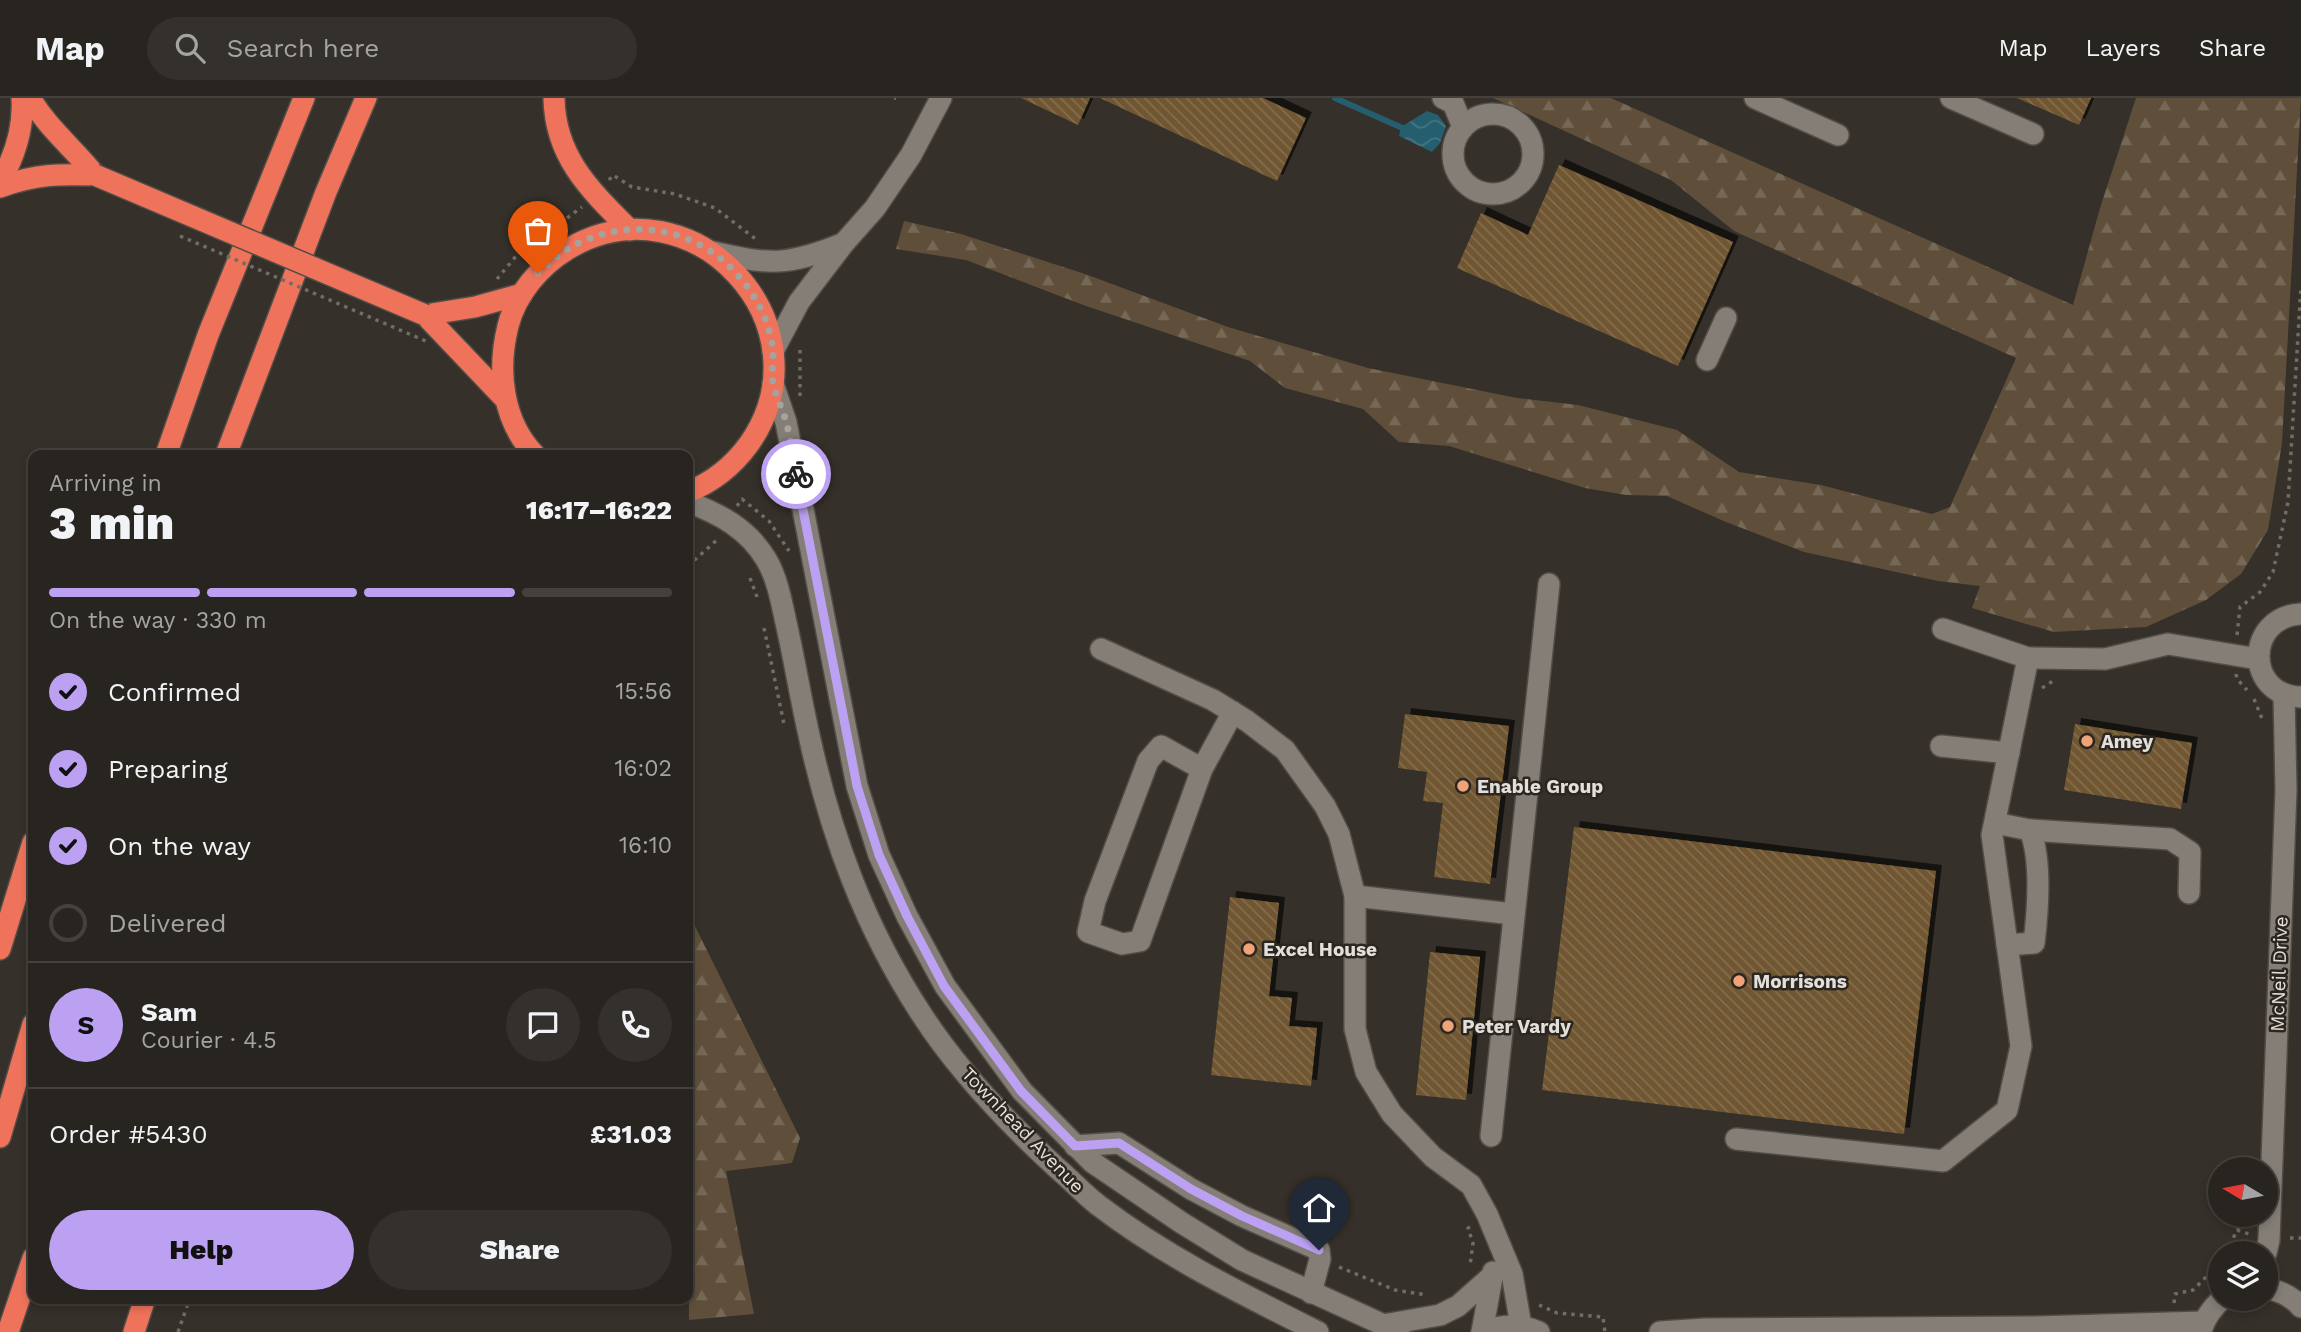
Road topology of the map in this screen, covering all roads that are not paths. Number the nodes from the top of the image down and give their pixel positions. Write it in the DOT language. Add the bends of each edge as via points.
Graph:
graph roads {
  1 [pos="22,98"];
  2 [pos="30,98"];
  3 [pos="304,98"];
  4 [pos="366,98"];
  5 [pos="554,98"];
  6 [pos="941,98"];
  7 [pos="1443,98"];
  8 [pos="1755,98"];
  9 [pos="1951,98"];
  10 [pos="1463,127"];
  11 [pos="2034,134"];
  12 [pos="1838,135"];
  13 [pos="95,175"];
  14 [pos="0,184"];
  15 [pos="630,230"];
  16 [pos="844,243"];
  17 [pos="713,252"];
  18 [pos="522,294"];
  19 [pos="425,315"];
  20 [pos="1727,318"];
  21 [pos="773,351"];
  22 [pos="1707,360"];
  23 [pos="773,384"];
  24 [pos="505,399"];
  25 [pos="168,450"];
  26 [pos="228,450"];
  27 [pos="532,450"];
  28 [pos="693,490"];
  29 [pos="693,504"];
  30 [pos="1549,584"];
  31 [pos="2301,614"];
  32 [pos="1943,629"];
  33 [pos="1101,649"];
  34 [pos="2028,658"];
  35 [pos="2258,659"];
  36 [pos="2293,696"];
  37 [pos="1233,712"];
  38 [pos="1941,746"];
  39 [pos="2009,753"];
  40 [pos="1202,769"];
  41 [pos="1995,823"];
  42 [pos="2030,830"];
  43 [pos="28,858"];
  44 [pos="2189,893"];
  45 [pos="1355,896"];
  46 [pos="1513,914"];
  47 [pos="2007,945"];
  48 [pos="0,949"];
  49 [pos="28,1041"];
  50 [pos="0,1136"];
  51 [pos="1491,1136"];
  52 [pos="1736,1139"];
  53 [pos="1075,1146"];
  54 [pos="2269,1241"];
  55 [pos="1497,1242"];
  56 [pos="28,1273"];
  57 [pos="1492,1276"];
  58 [pos="2278,1291"];
  59 [pos="1311,1293"];
  60 [pos="143,1304"];
  61 [pos="2301,1307"];
  62 [pos="2211,1311"];
  63 [pos="2202,1327"];
  64 [pos="1390,1329"];
  65 [pos="1530,1329"];
  66 [pos="8,1332"];
  67 [pos="134,1332"];
  68 [pos="1318,1332"];
  69 [pos="1482,1332"];
  70 [pos="1660,1332"];
  1 -- 14 [label="highway" via="19,138"];
  2 -- 13 [label="highway"];
  3 -- 25 [label="highway" via="213,323"];
  4 -- 26 [label="highway"];
  5 -- 15 [label="highway" via="561,143 581,178"];
  6 -- 16 [label="street" via="876,208"];
  7 -- 10 [label="street" via="1453,103"];
  8 -- 12 [label="street"];
  9 -- 11 [label="street"];
  13 -- 14 [label="highway" via="30,176"];
  13 -- 19 [label="highway, bridge"];
  15 -- 17 [label="highway" via="673,234"];
  15 -- 18 [label="highway" via="580,242 538,273"];
  16 -- 17 [label="street" via="787,262 757,262"];
  16 -- 21 [label="street" via="799,302"];
  17 -- 21 [label="highway" via="736,271 754,295 767,322"];
  18 -- 19 [label="highway"];
  18 -- 24 [label="highway" via="503,345"];
  19 -- 24 [label="highway"];
  20 -- 22 [label="street"];
  21 -- 23 [label="highway"];
  23 -- 28 [label="highway" via="767,410 741,455"];
  23 -- 53 [label="street, Townhead Avenue" via="786,422 857,786 879,855 944,986 1021,1091"];
  24 -- 27 [label="highway" via="515,426"];
  29 -- 68 [label="street, Townhead Avenue" via="729,520 754,541 768,562 782,601 827,809 847,870 882,946 923,1016 974,1084 1097,1205 1216,1280"];
  30 -- 46 [label="street"];
  31 -- 35 [label="street" via="2274,623 2264,633"];
  32 -- 34 [label="street"];
  33 -- 37 [label="street"];
  34 -- 35 [label="street" via="2105,659 2168,644"];
  34 -- 39 [label="street"];
  35 -- 36 [label="street" via="2266,681"];
  36 -- 54 [label="street, McNeil Drive"];
  37 -- 40 [label="street"];
  37 -- 45 [label="street" via="1285,751 1325,806 1339,834"];
  38 -- 39 [label="street"];
  39 -- 41 [label="street"];
  40 -- 40 [label="street" via="1140,941 1122,944 1088,932 1095,901 1148,761 1161,746"];
  41 -- 42 [label="street"];
  41 -- 47 [label="street"];
  42 -- 44 [label="street" via="2170,839 2190,852"];
  42 -- 47 [label="street" via="2036,844 2034,943"];
  43 -- 48 [label="highway"];
  45 -- 46 [label="street"];
  45 -- 55 [label="street" via="1355,1029 1366,1072 1392,1114 1433,1157 1471,1185"];
  46 -- 51 [label="street"];
  47 -- 52 [label="street" via="2021,1046 2007,1110 1942,1161"];
  49 -- 50 [label="highway"];
  53 -- 59 [label="street, Townhead Avenue" via="1182,1223 1242,1260"];
  53 -- 59 [label="street, Townhead Avenue" via="1119,1143 1154,1168 1242,1216 1319,1250"];
  55 -- 57 [label="street"];
  55 -- 65 [label="street"];
  56 -- 66 [label="highway"];
  57 -- 64 [label="street" via="1458,1306"];
  57 -- 69 [label="street"];
  58 -- 61 [label="street"];
  59 -- 64 [label="street, Townhead Avenue"];
  60 -- 67 [label="highway"];
  62 -- 63 [label="street"];
  63 -- 70 [label="street"];
  65 -- 69 [label="street" via="1501,1325"];
}
